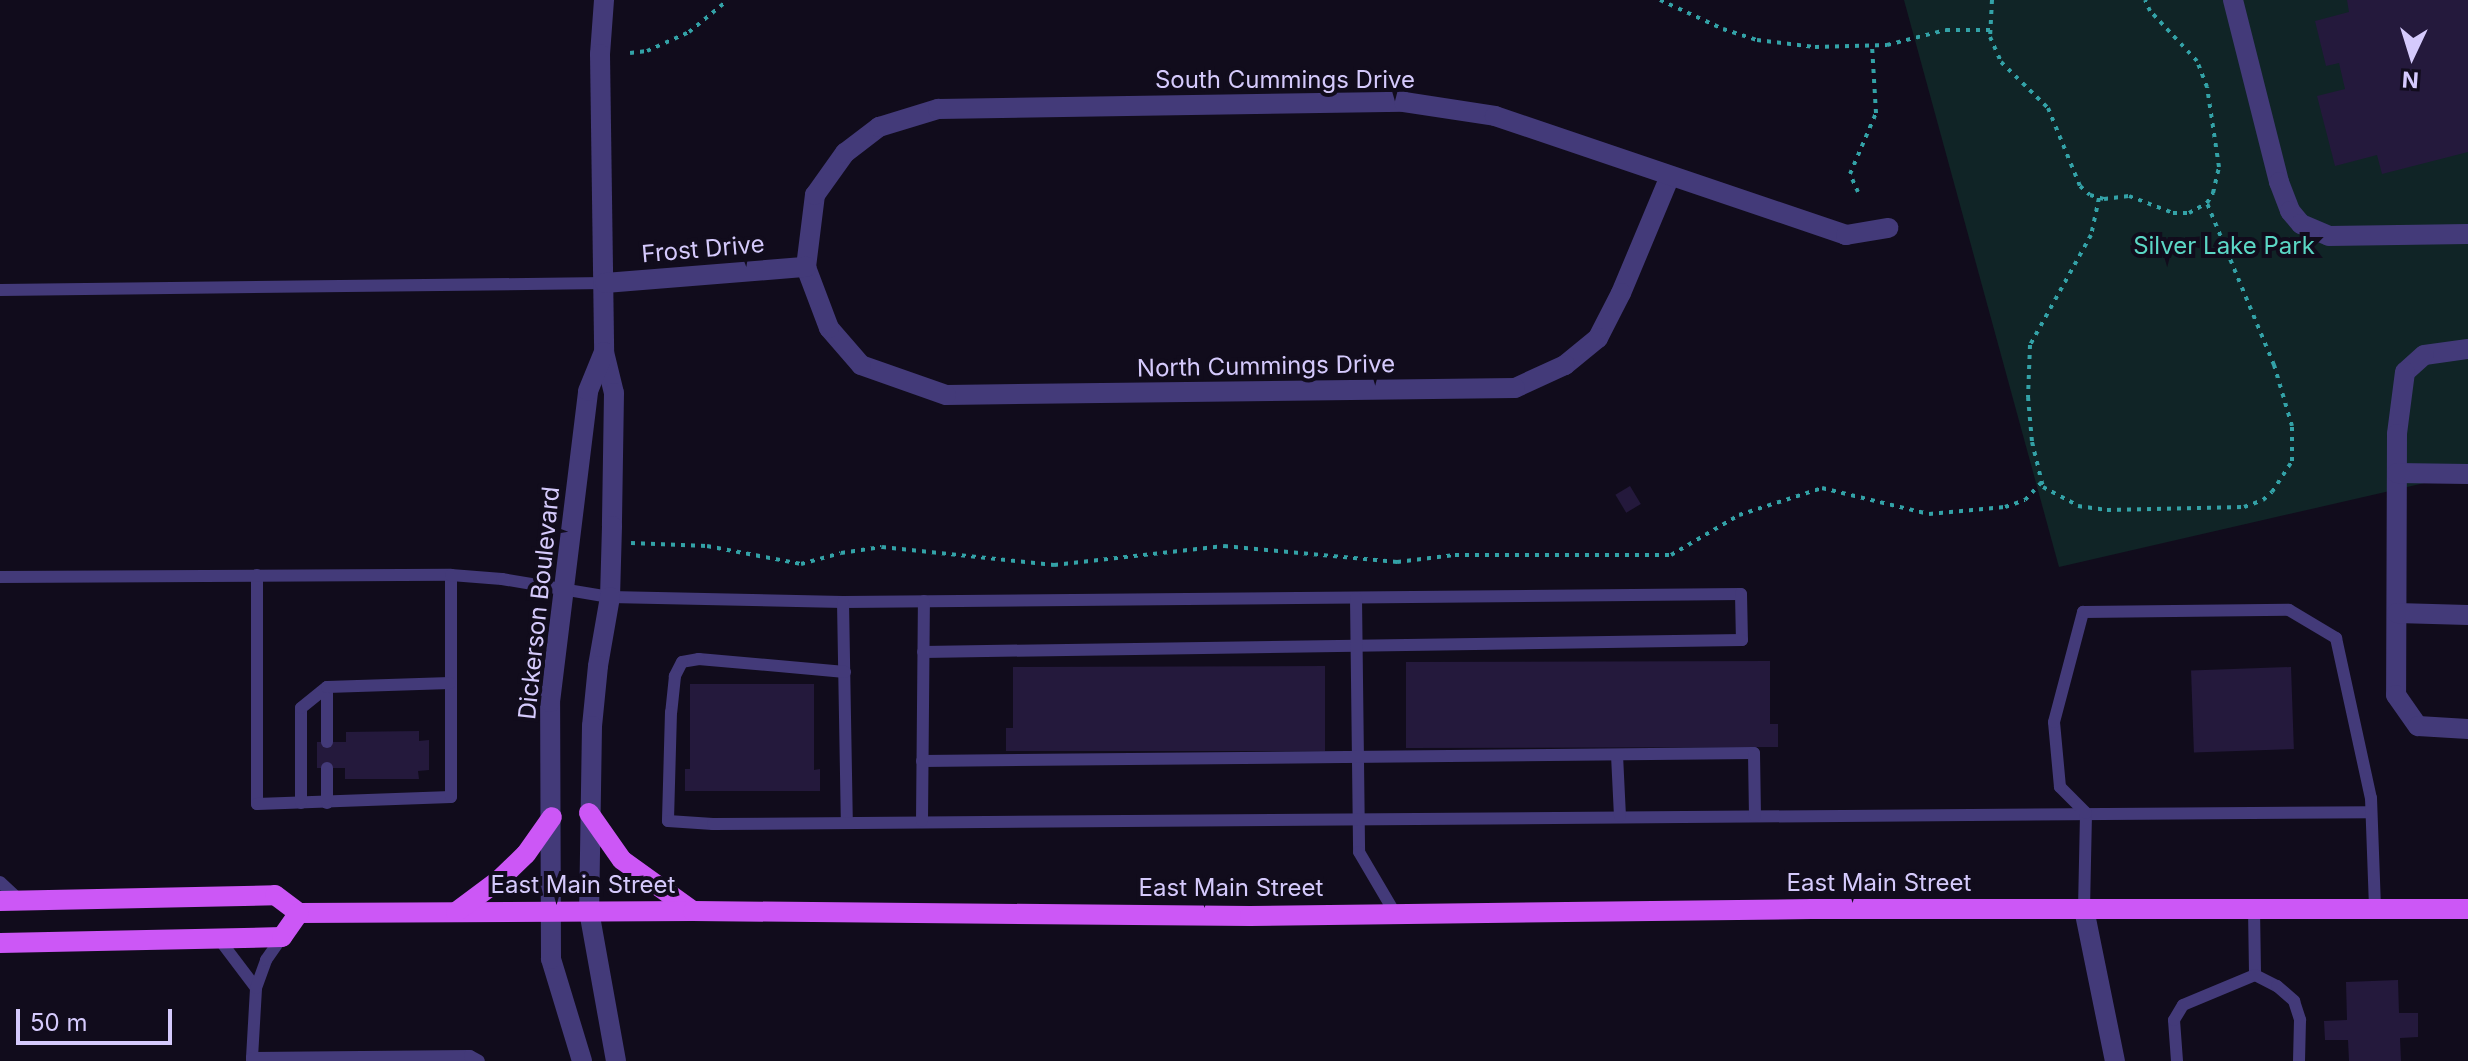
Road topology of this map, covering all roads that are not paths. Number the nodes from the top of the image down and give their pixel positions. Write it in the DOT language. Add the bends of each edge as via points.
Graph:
graph roads {
  1 [pos="604,0"];
  2 [pos="2233,0"];
  3 [pos="1670,176"];
  4 [pos="1888,228"];
  5 [pos="2468,234"];
  6 [pos="806,267"];
  7 [pos="605,283"];
  8 [pos="0,290"];
  9 [pos="2468,349"];
  10 [pos="604,352"];
  11 [pos="2397,473"];
  12 [pos="2468,474"];
  13 [pos="257,575"];
  14 [pos="451,575"];
  15 [pos="0,577"];
  16 [pos="566,590"];
  17 [pos="610,597"];
  18 [pos="1356,598"];
  19 [pos="924,601"];
  20 [pos="843,602"];
  21 [pos="2397,613"];
  22 [pos="2468,615"];
  23 [pos="1357,646"];
  24 [pos="923,652"];
  25 [pos="845,672"];
  26 [pos="450,683"];
  27 [pos="327,687"];
  28 [pos="2468,729"];
  29 [pos="327,742"];
  30 [pos="1617,755"];
  31 [pos="1357,757"];
  32 [pos="922,761"];
  33 [pos="327,768"];
  34 [pos="301,803"];
  35 [pos="327,803"];
  36 [pos="2371,812"];
  37 [pos="589,813"];
  38 [pos="2086,813"];
  39 [pos="1620,816"];
  40 [pos="1755,816"];
  41 [pos="552,817"];
  42 [pos="1357,818"];
  43 [pos="847,821"];
  44 [pos="922,821"];
  45 [pos="0,882"];
  46 [pos="10,900"];
  47 [pos="2375,907"];
  48 [pos="2084,909"];
  49 [pos="2254,909"];
  50 [pos="2468,909"];
  51 [pos="550,911"];
  52 [pos="589,911"];
  53 [pos="693,911"];
  54 [pos="456,912"];
  55 [pos="299,913"];
  56 [pos="1395,913"];
  57 [pos="282,937"];
  58 [pos="219,939"];
  59 [pos="0,943"];
  60 [pos="2255,975"];
  61 [pos="256,988"];
  62 [pos="348,1059"];
  63 [pos="252,1060"];
  64 [pos="479,1061"];
  65 [pos="582,1061"];
  66 [pos="616,1061"];
  67 [pos="2115,1061"];
  68 [pos="2177,1061"];
  69 [pos="2299,1061"];
  1 -- 7 [label="street, Dickerson Boulevard" via="600,54"];
  2 -- 5 [label="street" via="2279,182 2301,224 2329,236"];
  3 -- 4 [label="street, South Cummings Drive" via="1846,235"];
  3 -- 6 [label="street, South Cummings Drive" via="1495,116 1404,102 938,109 879,127 845,153 815,195"];
  3 -- 6 [label="street, North Cummings Drive" via="1598,338 1565,365 1515,388 946,395 861,365 829,328"];
  6 -- 7 [label="street, Frost Drive"];
  7 -- 8 [label="lane"];
  7 -- 10 [label="street, Dickerson Boulevard"];
  9 -- 11 [label="street" via="2424,355 2405,372"];
  10 -- 16 [label="street, Dickerson Boulevard" via="588,391"];
  10 -- 17 [label="street, Dickerson Boulevard" via="614,393"];
  11 -- 12 [label="street"];
  11 -- 21 [label="street"];
  13 -- 14 [label="lane"];
  13 -- 15 [label="lane"];
  13 -- 34 [label="lane" via="257,804"];
  14 -- 16 [label="lane"];
  14 -- 26 [label="lane"];
  16 -- 17 [label="lane"];
  16 -- 41 [label="street, Dickerson Boulevard" via="550,702"];
  17 -- 20 [label="lane"];
  17 -- 37 [label="street, Dickerson Boulevard" via="598,666"];
  18 -- 19 [label="lane"];
  18 -- 23 [label="lane"];
  18 -- 23 [label="lane" via="1741,594 1742,640"];
  19 -- 20 [label="lane"];
  19 -- 24 [label="lane"];
  20 -- 25 [label="lane"];
  21 -- 22 [label="street"];
  21 -- 28 [label="street" via="2396,695 2418,726"];
  23 -- 24 [label="lane"];
  23 -- 31 [label="lane"];
  24 -- 32 [label="lane"];
  25 -- 43 [label="lane"];
  25 -- 43 [label="lane" via="699,659 682,662 671,712 668,821"];
  26 -- 27 [label="lane"];
  26 -- 35 [label="lane" via="451,797"];
  27 -- 29 [label="lane"];
  27 -- 34 [label="lane" via="301,708"];
  30 -- 31 [label="lane"];
  30 -- 39 [label="lane"];
  30 -- 40 [label="lane" via="1754,753"];
  31 -- 32 [label="lane"];
  31 -- 42 [label="lane"];
  32 -- 44 [label="lane"];
  33 -- 35 [label="lane"];
  34 -- 35 [label="lane"];
  36 -- 38 [label="lane"];
  36 -- 38 [label="lane" via="2336,638 2289,610 2273,610 2083,612 2054,722 2060,787"];
  36 -- 47 [label="lane"];
  37 -- 52 [label="street, Dickerson Boulevard"];
  37 -- 53 [label="main road" via="622,860"];
  38 -- 40 [label="lane"];
  38 -- 48 [label="lane"];
  39 -- 40 [label="lane"];
  39 -- 42 [label="lane"];
  41 -- 51 [label="street, Dickerson Boulevard"];
  41 -- 54 [label="main road" via="526,854"];
  42 -- 44 [label="lane"];
  42 -- 56 [label="lane" via="1359,852"];
  43 -- 44 [label="lane"];
  45 -- 46 [label="lane"];
  46 -- 55 [label="main road, East Main Street" via="275,895"];
  47 -- 49 [label="main road, East Main Street"];
  47 -- 50 [label="main road, East Main Street"];
  48 -- 49 [label="main road, East Main Street"];
  48 -- 56 [label="main road, East Main Street"];
  48 -- 67 [label="street"];
  49 -- 60 [label="lane"];
  51 -- 52 [label="main road, East Main Street"];
  51 -- 54 [label="main road, East Main Street"];
  51 -- 65 [label="street, Dickerson Boulevard" via="551,959"];
  52 -- 53 [label="main road, East Main Street"];
  52 -- 66 [label="street, Dickerson Boulevard"];
  53 -- 56 [label="main road, East Main Street"];
  54 -- 55 [label="main road, East Main Street"];
  55 -- 57 [label="main road"];
  57 -- 58 [label="main road"];
  57 -- 61 [label="lane"];
  58 -- 59 [label="main road"];
  58 -- 61 [label="lane"];
  60 -- 68 [label="lane" via="2183,1005 2174,1020"];
  60 -- 69 [label="lane" via="2294,1001 2300,1020"];
  61 -- 63 [label="lane"];
  62 -- 63 [label="lane"];
  62 -- 64 [label="lane" via="470,1056"];
}
